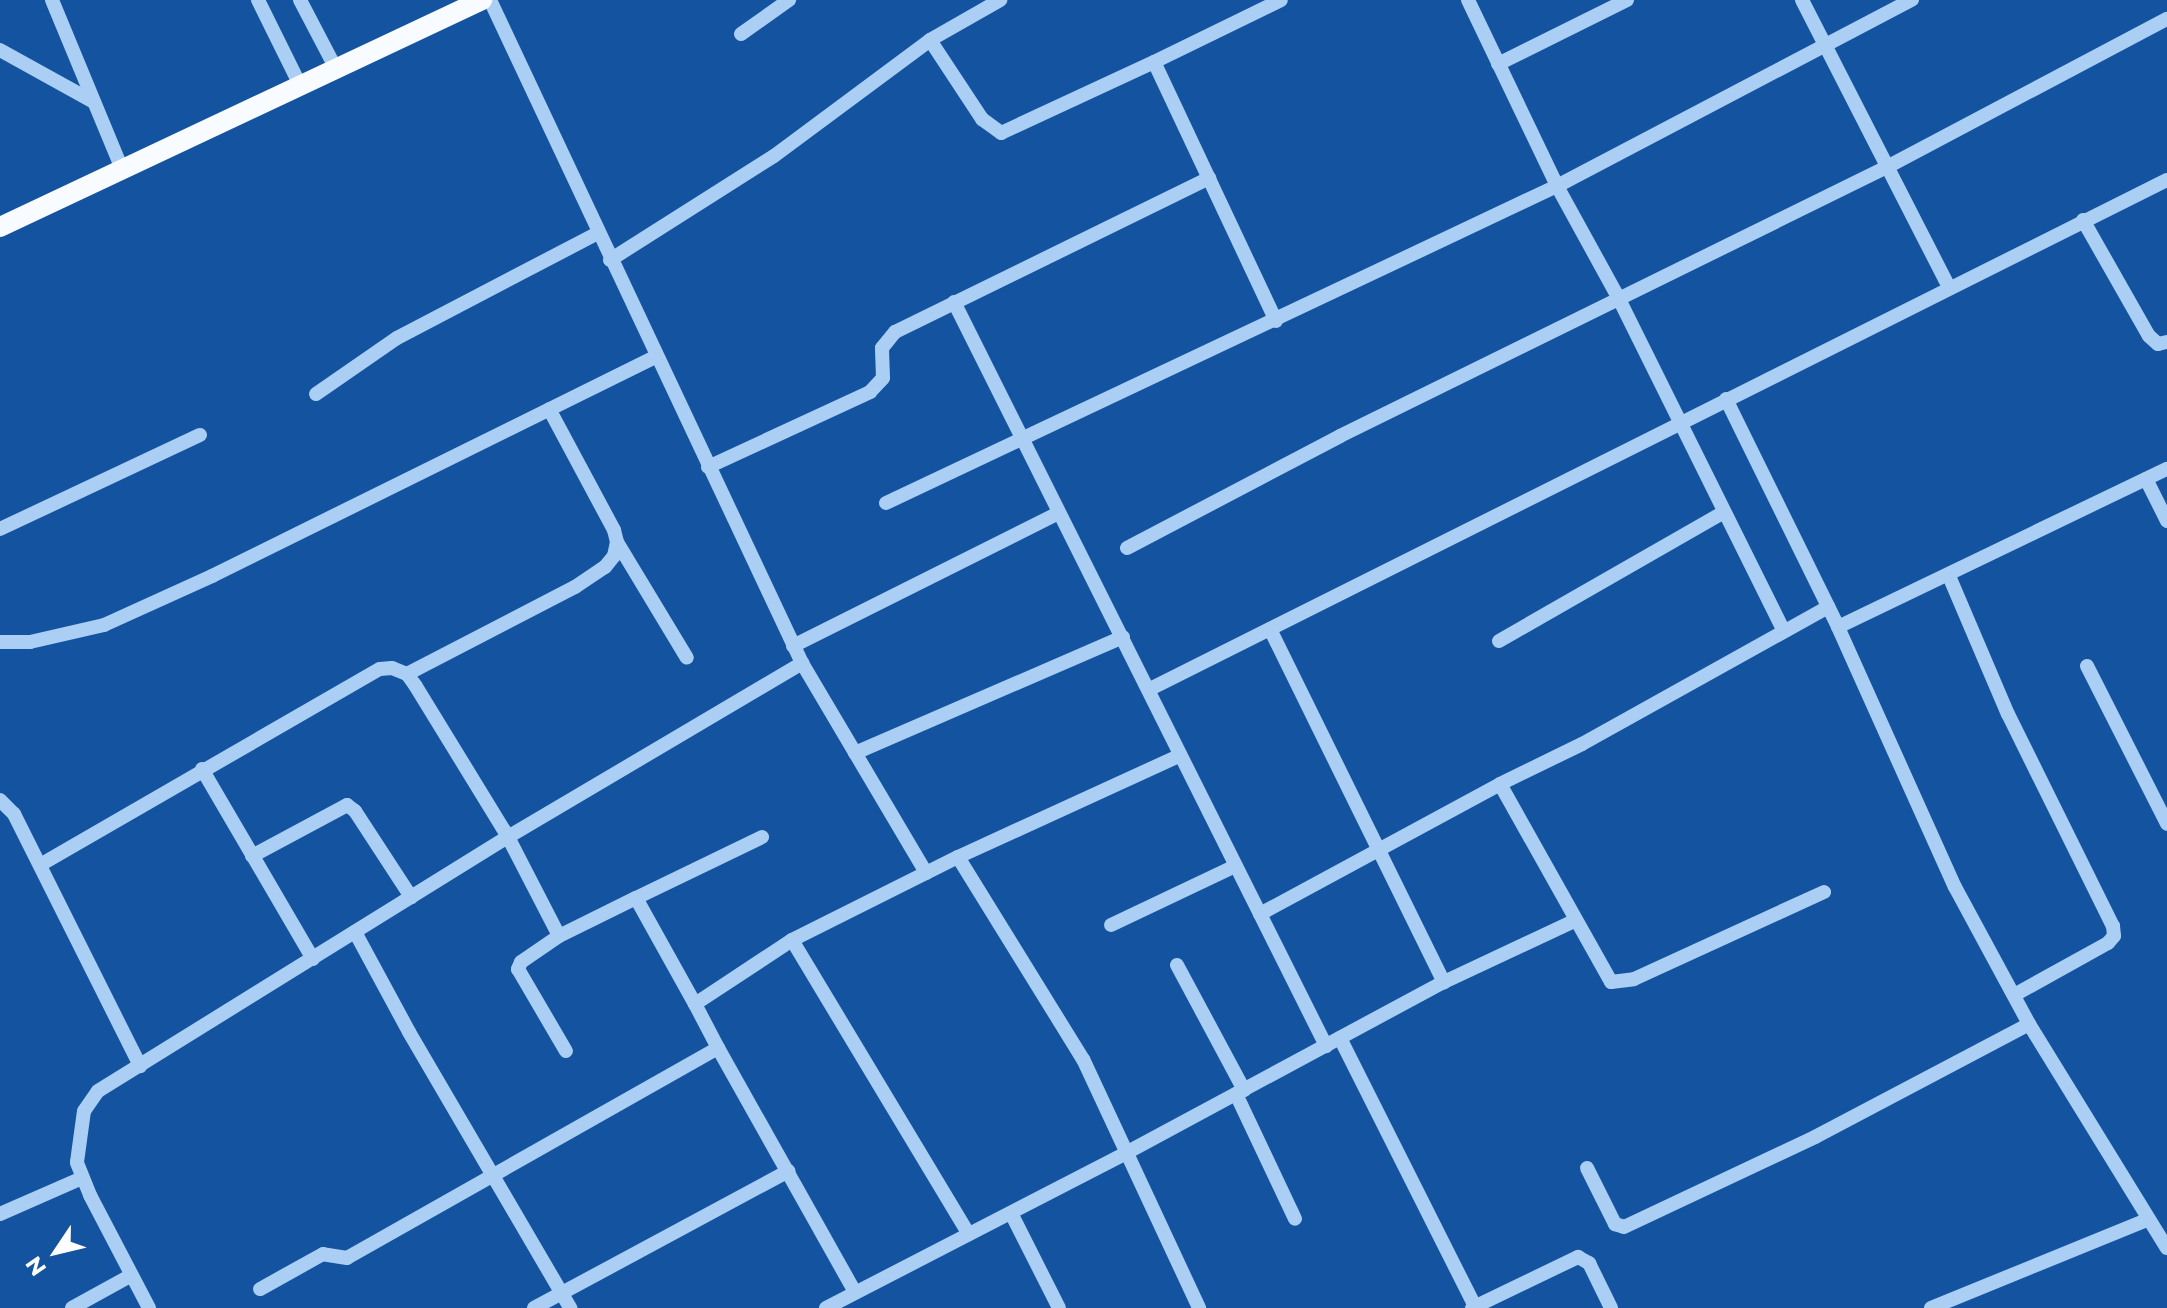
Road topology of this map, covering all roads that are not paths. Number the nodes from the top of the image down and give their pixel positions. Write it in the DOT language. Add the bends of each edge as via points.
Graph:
graph roads {
  1 [pos="52,0"];
  2 [pos="258,0"];
  3 [pos="300,0"];
  4 [pos="482,0"];
  5 [pos="490,0"];
  6 [pos="789,0"];
  7 [pos="1000,0"];
  8 [pos="1281,0"];
  9 [pos="1468,0"];
  10 [pos="1627,0"];
  11 [pos="1802,0"];
  12 [pos="1912,0"];
  13 [pos="1251,7"];
  14 [pos="2167,19"];
  15 [pos="741,34"];
  16 [pos="930,40"];
  17 [pos="1824,44"];
  18 [pos="0,50"];
  19 [pos="1154,62"];
  20 [pos="1498,64"];
  21 [pos="336,69"];
  22 [pos="300,85"];
  23 [pos="92,101"];
  24 [pos="1887,167"];
  25 [pos="122,169"];
  26 [pos="1209,178"];
  27 [pos="2167,180"];
  28 [pos="1557,186"];
  29 [pos="2083,220"];
  30 [pos="0,227"];
  31 [pos="598,233"];
  32 [pos="610,260"];
  33 [pos="1949,287"];
  34 [pos="1618,297"];
  35 [pos="954,302"];
  36 [pos="1276,321"];
  37 [pos="2167,342"];
  38 [pos="655,357"];
  39 [pos="316,394"];
  40 [pos="1726,399"];
  41 [pos="549,409"];
  42 [pos="1681,422"];
  43 [pos="200,435"];
  44 [pos="1022,439"];
  45 [pos="708,467"];
  46 [pos="2167,469"];
  47 [pos="2146,479"];
  48 [pos="886,503"];
  49 [pos="1724,512"];
  50 [pos="1059,513"];
  51 [pos="2167,521"];
  52 [pos="0,529"];
  53 [pos="617,542"];
  54 [pos="1127,548"];
  55 [pos="1949,576"];
  56 [pos="1828,607"];
  57 [pos="1838,627"];
  58 [pos="1270,629"];
  59 [pos="1784,631"];
  60 [pos="1123,637"];
  61 [pos="1499,641"];
  62 [pos="0,642"];
  63 [pos="793,646"];
  64 [pos="687,658"];
  65 [pos="802,663"];
  66 [pos="2087,666"];
  67 [pos="407,674"];
  68 [pos="1150,689"];
  69 [pos="855,753"];
  70 [pos="1179,756"];
  71 [pos="202,769"];
  72 [pos="1500,784"];
  73 [pos="0,800"];
  74 [pos="2167,824"];
  75 [pos="508,837"];
  76 [pos="762,837"];
  77 [pos="1379,849"];
  78 [pos="252,856"];
  79 [pos="958,857"];
  80 [pos="40,865"];
  81 [pos="1235,866"];
  82 [pos="926,873"];
  83 [pos="1824,892"];
  84 [pos="411,897"];
  85 [pos="636,898"];
  86 [pos="1260,914"];
  87 [pos="1574,921"];
  88 [pos="1111,925"];
  89 [pos="355,932"];
  90 [pos="559,936"];
  91 [pos="792,940"];
  92 [pos="313,959"];
  93 [pos="1177,965"];
  94 [pos="1444,982"];
  95 [pos="2014,995"];
  96 [pos="695,1004"];
  97 [pos="2029,1024"];
  98 [pos="1340,1038"];
  99 [pos="1326,1046"];
  100 [pos="718,1048"];
  101 [pos="566,1051"];
  102 [pos="140,1066"];
  103 [pos="1240,1092"];
  104 [pos="1126,1153"];
  105 [pos="1587,1168"];
  106 [pos="788,1171"];
  107 [pos="494,1175"];
  108 [pos="82,1178"];
  109 [pos="1011,1213"];
  110 [pos="0,1214"];
  111 [pos="1295,1219"];
  112 [pos="2149,1219"];
  113 [pos="969,1234"];
  114 [pos="2167,1248"];
  115 [pos="130,1276"];
  116 [pos="260,1289"];
  117 [pos="855,1292"];
  118 [pos="563,1293"];
  119 [pos="1474,1307"];
  120 [pos="72,1308"];
  121 [pos="149,1308"];
  122 [pos="534,1308"];
  123 [pos="570,1308"];
  124 [pos="826,1308"];
  125 [pos="1059,1308"];
  126 [pos="1199,1308"];
  127 [pos="1611,1308"];
  128 [pos="1931,1308"];
  1 -- 23 [label="street"];
  2 -- 22 [label="street"];
  3 -- 21 [label="street"];
  4 -- 21 [label="main road"];
  5 -- 31 [label="street"];
  6 -- 15 [label="street"];
  7 -- 16 [label="street"];
  8 -- 13 [label="street"];
  9 -- 20 [label="street"];
  10 -- 20 [label="street"];
  11 -- 17 [label="street"];
  12 -- 17 [label="street"];
  13 -- 19 [label="street"];
  14 -- 24 [label="street"];
  16 -- 19 [label="street" via="982,119 1001,133"];
  16 -- 32 [label="street" via="774,156"];
  17 -- 24 [label="street"];
  17 -- 28 [label="street"];
  18 -- 23 [label="street"];
  19 -- 26 [label="street"];
  20 -- 28 [label="street"];
  21 -- 22 [label="main road"];
  22 -- 25 [label="main road"];
  23 -- 25 [label="street"];
  24 -- 33 [label="street"];
  24 -- 34 [label="street"];
  25 -- 30 [label="main road"];
  26 -- 35 [label="street"];
  26 -- 36 [label="street"];
  27 -- 29 [label="street"];
  28 -- 34 [label="street"];
  28 -- 36 [label="street"];
  29 -- 33 [label="street"];
  29 -- 37 [label="street" via="2149,336 2158,344"];
  31 -- 32 [label="street"];
  31 -- 39 [label="street" via="397,338"];
  32 -- 38 [label="street"];
  33 -- 40 [label="street"];
  34 -- 42 [label="street"];
  34 -- 54 [label="street"];
  35 -- 44 [label="street"];
  35 -- 45 [label="street" via="886,339 883,378 870,392"];
  36 -- 44 [label="street"];
  38 -- 41 [label="street"];
  38 -- 45 [label="street"];
  40 -- 42 [label="street"];
  40 -- 56 [label="street"];
  41 -- 53 [label="street" via="596,492"];
  41 -- 62 [label="street" via="104,625 30,642"];
  42 -- 49 [label="street"];
  42 -- 58 [label="street"];
  43 -- 52 [label="street"];
  44 -- 48 [label="street"];
  44 -- 50 [label="street"];
  45 -- 63 [label="street"];
  46 -- 47 [label="street"];
  47 -- 51 [label="street"];
  47 -- 55 [label="street"];
  49 -- 59 [label="street"];
  49 -- 61 [label="street"];
  50 -- 60 [label="street"];
  50 -- 63 [label="street"];
  53 -- 64 [label="street"];
  53 -- 67 [label="street" via="605,567 575,587"];
  55 -- 57 [label="street"];
  55 -- 95 [label="street" via="2008,714 2113,926 2108,943"];
  56 -- 57 [label="street"];
  56 -- 59 [label="street"];
  57 -- 95 [label="street" via="1955,887"];
  58 -- 68 [label="street"];
  58 -- 77 [label="street"];
  59 -- 72 [label="street"];
  60 -- 68 [label="street"];
  60 -- 69 [label="street"];
  63 -- 65 [label="street"];
  65 -- 69 [label="street"];
  65 -- 75 [label="street"];
  66 -- 74 [label="street"];
  67 -- 71 [label="street" via="380,669"];
  67 -- 75 [label="street"];
  68 -- 70 [label="street"];
  69 -- 82 [label="street"];
  70 -- 79 [label="street"];
  70 -- 81 [label="street"];
  71 -- 78 [label="street"];
  71 -- 80 [label="street"];
  72 -- 77 [label="street"];
  72 -- 87 [label="street"];
  73 -- 80 [label="street" via="14,814"];
  75 -- 84 [label="street"];
  75 -- 90 [label="street"];
  76 -- 85 [label="street"];
  77 -- 86 [label="street"];
  77 -- 94 [label="street"];
  78 -- 84 [label="street" via="347,805"];
  78 -- 92 [label="street"];
  79 -- 82 [label="street"];
  79 -- 104 [label="street" via="1083,1059"];
  80 -- 102 [label="street"];
  81 -- 86 [label="street"];
  81 -- 88 [label="street"];
  82 -- 91 [label="street"];
  83 -- 87 [label="street" via="1621,983 1611,982"];
  84 -- 89 [label="street"];
  85 -- 90 [label="street"];
  85 -- 96 [label="street"];
  86 -- 99 [label="street"];
  87 -- 94 [label="street"];
  89 -- 92 [label="street"];
  89 -- 107 [label="street"];
  90 -- 101 [label="street" via="518,969"];
  91 -- 96 [label="street"];
  91 -- 113 [label="street"];
  92 -- 102 [label="street"];
  93 -- 103 [label="street"];
  94 -- 98 [label="street"];
  95 -- 97 [label="street"];
  96 -- 100 [label="street"];
  97 -- 105 [label="street" via="1815,1137 1624,1227 1615,1224"];
  97 -- 112 [label="street"];
  98 -- 99 [label="street"];
  98 -- 119 [label="street"];
  99 -- 103 [label="street"];
  100 -- 106 [label="street"];
  100 -- 107 [label="street"];
  102 -- 108 [label="street" via="98,1091 84,1111 77,1162"];
  103 -- 104 [label="street"];
  103 -- 111 [label="street"];
  104 -- 109 [label="street"];
  104 -- 126 [label="street"];
  106 -- 117 [label="street"];
  106 -- 118 [label="street"];
  107 -- 116 [label="street" via="347,1258 323,1254"];
  107 -- 118 [label="street"];
  108 -- 110 [label="street"];
  108 -- 115 [label="street"];
  109 -- 113 [label="street"];
  109 -- 125 [label="street"];
  112 -- 114 [label="street"];
  112 -- 128 [label="street"];
  113 -- 117 [label="street"];
  115 -- 120 [label="street"];
  115 -- 121 [label="street"];
  117 -- 124 [label="street"];
  118 -- 122 [label="street"];
  118 -- 123 [label="street"];
  119 -- 127 [label="street" via="1578,1257 1589,1263"];
}
